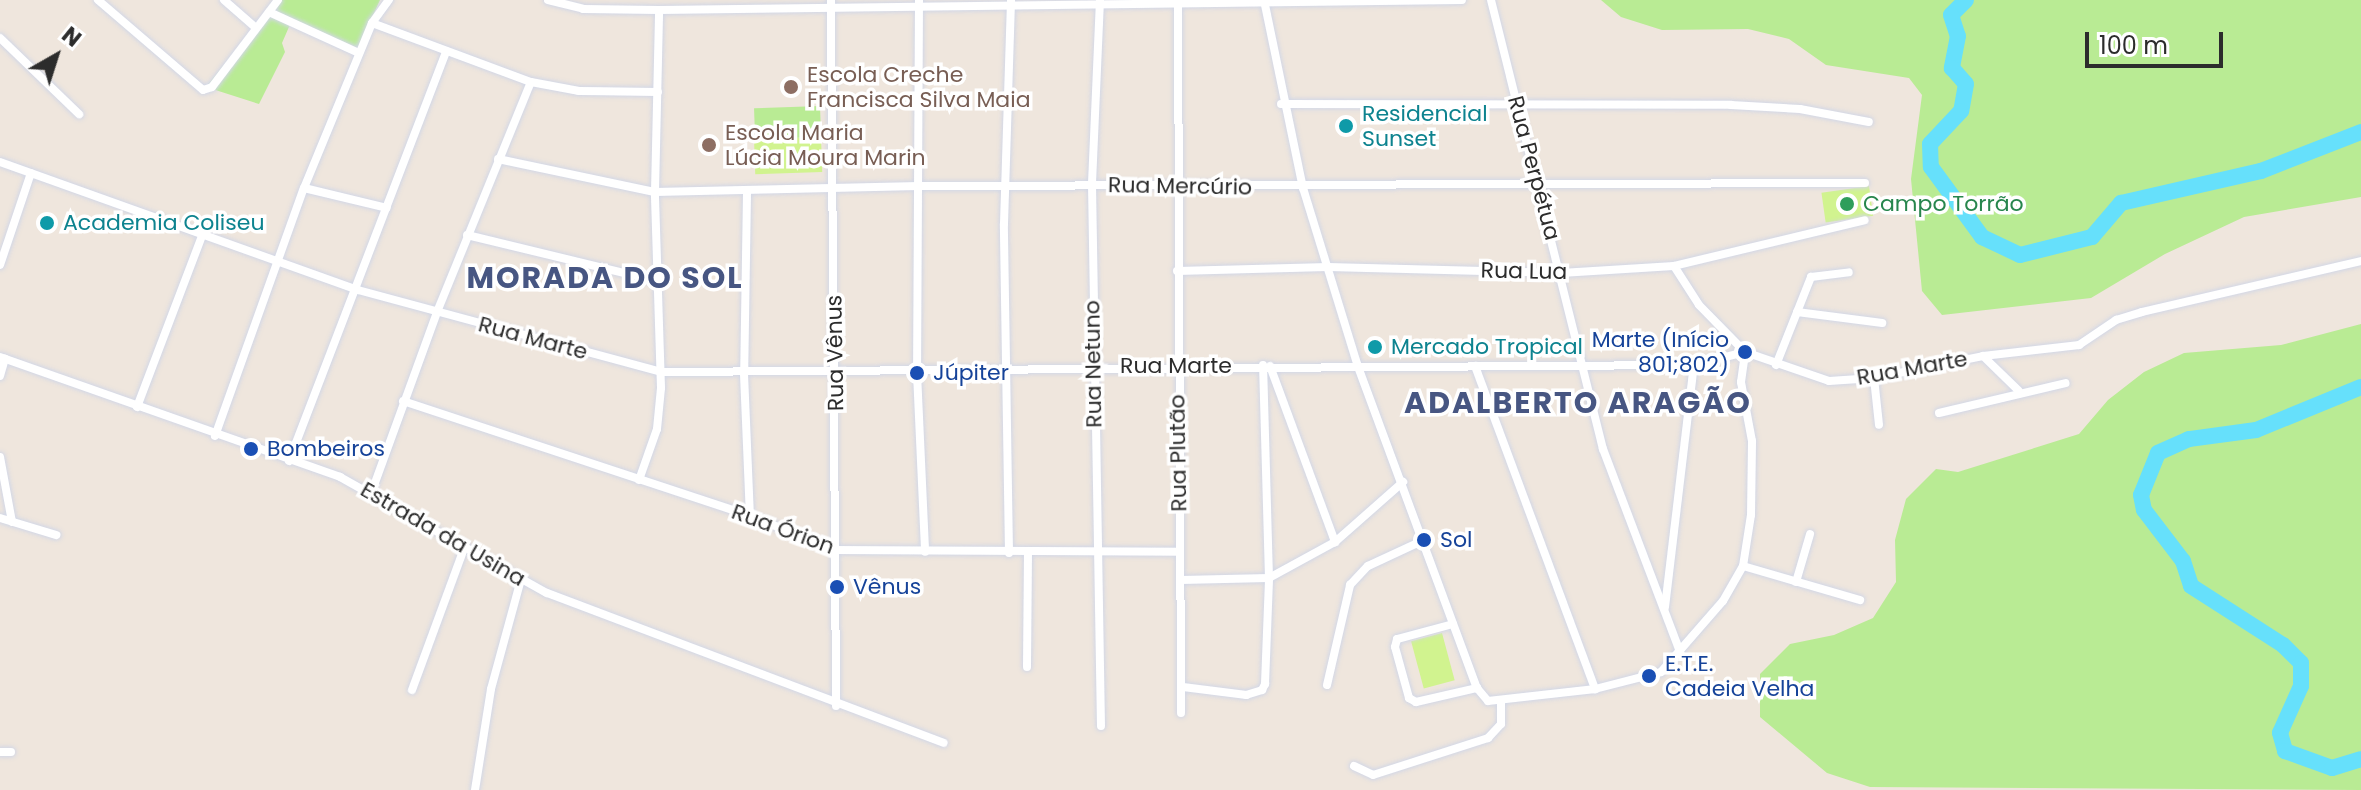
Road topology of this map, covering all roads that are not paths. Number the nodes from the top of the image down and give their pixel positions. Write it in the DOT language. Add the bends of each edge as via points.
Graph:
graph roads {
  1 [pos="98,0"];
  2 [pos="224,0"];
  3 [pos="278,0"];
  4 [pos="548,0"];
  5 [pos="1264,0"];
  6 [pos="1417,0"];
  7 [pos="1462,0"];
  8 [pos="1491,0"];
  9 [pos="1100,1"];
  10 [pos="1178,1"];
  11 [pos="1340,1"];
  12 [pos="384,2"];
  13 [pos="831,3"];
  14 [pos="919,3"];
  15 [pos="1011,3"];
  16 [pos="659,10"];
  17 [pos="269,12"];
  18 [pos="372,23"];
  19 [pos="255,27"];
  20 [pos="0,38"];
  21 [pos="446,51"];
  22 [pos="359,53"];
  23 [pos="531,82"];
  24 [pos="658,92"];
  25 [pos="1516,101"];
  26 [pos="1281,104"];
  27 [pos="79,114"];
  28 [pos="1869,122"];
  29 [pos="498,159"];
  30 [pos="0,162"];
  31 [pos="31,173"];
  32 [pos="1539,182"];
  33 [pos="1865,183"];
  34 [pos="1092,184"];
  35 [pos="919,186"];
  36 [pos="1005,186"];
  37 [pos="1175,187"];
  38 [pos="304,188"];
  39 [pos="831,188"];
  40 [pos="1303,188"];
  41 [pos="655,192"];
  42 [pos="747,193"];
  43 [pos="387,208"];
  44 [pos="1865,220"];
  45 [pos="203,233"];
  46 [pos="467,235"];
  47 [pos="277,261"];
  48 [pos="2361,261"];
  49 [pos="0,265"];
  50 [pos="1674,266"];
  51 [pos="1328,267"];
  52 [pos="1177,271"];
  53 [pos="1849,272"];
  54 [pos="1561,273"];
  55 [pos="657,281"];
  56 [pos="358,290"];
  57 [pos="437,312"];
  58 [pos="1797,312"];
  59 [pos="1882,323"];
  60 [pos="1745,352"];
  61 [pos="1983,356"];
  62 [pos="3,358"];
  63 [pos="1357,364"];
  64 [pos="1694,365"];
  65 [pos="1776,365"];
  66 [pos="1092,366"];
  67 [pos="1177,366"];
  68 [pos="1267,366"];
  69 [pos="1475,366"];
  70 [pos="1583,367"];
  71 [pos="1006,370"];
  72 [pos="835,371"];
  73 [pos="661,372"];
  74 [pos="917,373"];
  75 [pos="744,374"];
  76 [pos="0,376"];
  77 [pos="1874,378"];
  78 [pos="2066,383"];
  79 [pos="2019,391"];
  80 [pos="403,401"];
  81 [pos="137,407"];
  82 [pos="1939,413"];
  83 [pos="1879,425"];
  84 [pos="215,436"];
  85 [pos="0,457"];
  86 [pos="289,461"];
  87 [pos="639,480"];
  88 [pos="1403,482"];
  89 [pos="372,491"];
  90 [pos="750,516"];
  91 [pos="0,518"];
  92 [pos="12,522"];
  93 [pos="1810,534"];
  94 [pos="56,535"];
  95 [pos="1424,540"];
  96 [pos="1335,542"];
  97 [pos="464,549"];
  98 [pos="836,550"];
  99 [pos="1096,551"];
  100 [pos="925,552"];
  101 [pos="1028,552"];
  102 [pos="1179,552"];
  103 [pos="1009,553"];
  104 [pos="1743,566"];
  105 [pos="1269,578"];
  106 [pos="521,579"];
  107 [pos="1181,580"];
  108 [pos="1796,582"];
  109 [pos="1860,600"];
  110 [pos="1665,610"];
  111 [pos="1453,624"];
  112 [pos="1681,654"];
  113 [pos="1027,667"];
  114 [pos="1327,685"];
  115 [pos="1183,687"];
  116 [pos="1477,688"];
  117 [pos="1595,689"];
  118 [pos="412,690"];
  119 [pos="1501,703"];
  120 [pos="836,706"];
  121 [pos="1181,713"];
  122 [pos="1101,726"];
  123 [pos="944,743"];
  124 [pos="0,752"];
  125 [pos="11,752"];
  126 [pos="1354,766"];
  127 [pos="475,790"];
  1 -- 19 [label="street" via="203,90 212,87"];
  2 -- 19 [label="street"];
  3 -- 17 [label="street"];
  4 -- 16 [label="street" via="583,9"];
  5 -- 10 [label="street"];
  5 -- 11 [label="street"];
  5 -- 26 [label="street"];
  6 -- 7 [label="street"];
  6 -- 11 [label="street"];
  8 -- 25 [label="street, Rua Perpétua"];
  9 -- 10 [label="street"];
  9 -- 15 [label="street"];
  9 -- 34 [label="street, Rua Netuno"];
  10 -- 37 [label="street, Rua Plutão"];
  12 -- 18 [label="street"];
  13 -- 14 [label="street"];
  13 -- 16 [label="street"];
  13 -- 39 [label="street, Rua Vênus"];
  14 -- 15 [label="street"];
  14 -- 35 [label="street"];
  15 -- 36 [label="street"];
  16 -- 24 [label="street"];
  17 -- 19 [label="street"];
  17 -- 22 [label="street"];
  18 -- 21 [label="street"];
  18 -- 22 [label="street"];
  20 -- 27 [label="street"];
  21 -- 23 [label="street"];
  21 -- 43 [label="street"];
  22 -- 38 [label="street"];
  23 -- 24 [label="street" via="579,91"];
  23 -- 29 [label="street"];
  24 -- 41 [label="street"];
  25 -- 26 [label="street"];
  25 -- 28 [label="street" via="1800,109"];
  25 -- 32 [label="street, Rua Perpétua"];
  26 -- 40 [label="street"];
  29 -- 41 [label="street, Rua Mercúrio"];
  29 -- 46 [label="street"];
  30 -- 31 [label="street, Rua Marte"];
  31 -- 45 [label="street, Rua Marte"];
  31 -- 49 [label="street"];
  32 -- 33 [label="street, Rua Mercúrio"];
  32 -- 40 [label="street, Rua Mercúrio"];
  32 -- 54 [label="street, Rua Perpétua"];
  34 -- 36 [label="street, Rua Mercúrio"];
  34 -- 37 [label="street, Rua Mercúrio"];
  34 -- 66 [label="street, Rua Netuno"];
  35 -- 36 [label="street, Rua Mercúrio"];
  35 -- 39 [label="street, Rua Mercúrio"];
  35 -- 74 [label="street"];
  36 -- 71 [label="street"];
  37 -- 40 [label="street, Rua Mercúrio"];
  37 -- 52 [label="street, Rua Plutão"];
  38 -- 43 [label="street"];
  38 -- 47 [label="street"];
  39 -- 42 [label="street, Rua Mercúrio"];
  39 -- 72 [label="street, Rua Vênus"];
  40 -- 51 [label="street"];
  41 -- 42 [label="street, Rua Mercúrio"];
  41 -- 55 [label="street"];
  42 -- 75 [label="street"];
  43 -- 56 [label="street"];
  44 -- 50 [label="street, Rua Lua"];
  45 -- 47 [label="street, Rua Marte"];
  45 -- 81 [label="street"];
  46 -- 55 [label="street"];
  46 -- 57 [label="street"];
  47 -- 56 [label="street, Rua Marte"];
  47 -- 84 [label="street"];
  48 -- 61 [label="street, Rua Marte" via="2142,312 2116,320 2079,345"];
  50 -- 54 [label="street, Rua Lua"];
  50 -- 60 [label="street" via="1699,305"];
  51 -- 52 [label="street, Rua Lua"];
  51 -- 54 [label="street, Rua Lua"];
  51 -- 63 [label="street"];
  52 -- 67 [label="street, Rua Plutão"];
  53 -- 58 [label="street" via="1811,277"];
  54 -- 70 [label="street, Rua Perpétua"];
  55 -- 73 [label="street"];
  56 -- 57 [label="street, Rua Marte"];
  56 -- 86 [label="street"];
  57 -- 73 [label="street, Rua Marte"];
  57 -- 80 [label="street"];
  58 -- 59 [label="street"];
  58 -- 65 [label="street"];
  60 -- 64 [label="street, Rua Marte"];
  60 -- 65 [label="street, Rua Marte"];
  60 -- 104 [label="street" via="1741,382 1753,483"];
  61 -- 77 [label="street, Rua Marte"];
  61 -- 79 [label="street"];
  62 -- 76 [label="street"];
  62 -- 81 [label="street, Estrada da Usina"];
  63 -- 68 [label="street, Rua Marte"];
  63 -- 69 [label="street, Rua Marte"];
  63 -- 88 [label="street"];
  64 -- 70 [label="street, Rua Marte"];
  64 -- 110 [label="street"];
  65 -- 77 [label="street, Rua Marte" via="1814,379"];
  66 -- 67 [label="street, Rua Marte"];
  66 -- 71 [label="street, Rua Marte"];
  66 -- 99 [label="street, Rua Netuno"];
  67 -- 68 [label="street, Rua Marte"];
  67 -- 102 [label="street, Rua Plutão"];
  68 -- 96 [label="street"];
  68 -- 105 [label="street"];
  69 -- 70 [label="street, Rua Marte"];
  69 -- 117 [label="street"];
  70 -- 110 [label="street, Rua Perpétua" via="1617,492"];
  71 -- 74 [label="street, Rua Marte"];
  71 -- 103 [label="street"];
  72 -- 74 [label="street, Rua Marte"];
  72 -- 75 [label="street, Rua Marte"];
  72 -- 98 [label="street, Rua Vênus"];
  73 -- 75 [label="street, Rua Marte"];
  73 -- 87 [label="street" via="657,429"];
  74 -- 100 [label="street"];
  75 -- 90 [label="street"];
  77 -- 83 [label="street"];
  78 -- 79 [label="street"];
  79 -- 82 [label="street"];
  80 -- 87 [label="street, Rua Órion"];
  80 -- 89 [label="street"];
  81 -- 84 [label="street, Estrada da Usina"];
  84 -- 86 [label="street, Estrada da Usina"];
  85 -- 92 [label="street"];
  86 -- 89 [label="street, Estrada da Usina"];
  87 -- 90 [label="street, Rua Órion"];
  88 -- 95 [label="street"];
  88 -- 96 [label="street"];
  89 -- 97 [label="street, Estrada da Usina"];
  90 -- 98 [label="street, Rua Órion"];
  91 -- 92 [label="street"];
  92 -- 94 [label="street"];
  93 -- 108 [label="street"];
  95 -- 111 [label="street"];
  95 -- 114 [label="street" via="1368,566 1350,585"];
  96 -- 105 [label="street"];
  97 -- 106 [label="street, Estrada da Usina"];
  97 -- 118 [label="street"];
  98 -- 100 [label="street, Rua Órion"];
  98 -- 120 [label="street, Rua Vênus"];
  99 -- 101 [label="street, Rua Órion"];
  99 -- 102 [label="street, Rua Órion"];
  99 -- 122 [label="street, Rua Netuno"];
  100 -- 103 [label="street, Rua Órion"];
  101 -- 103 [label="street, Rua Órion"];
  101 -- 113 [label="street"];
  102 -- 107 [label="street, Rua Plutão"];
  104 -- 108 [label="street"];
  104 -- 112 [label="street"];
  105 -- 107 [label="street"];
  105 -- 115 [label="street" via="1262,690 1246,695"];
  106 -- 120 [label="street, Estrada da Usina"];
  106 -- 127 [label="street" via="491,689"];
  107 -- 115 [label="street, Rua Plutão"];
  108 -- 109 [label="street"];
  110 -- 112 [label="street, Rua Perpétua"];
  111 -- 116 [label="street"];
  111 -- 116 [label="street" via="1397,639 1409,698 1413,702"];
  112 -- 117 [label="street" via="1661,672"];
  115 -- 121 [label="street, Rua Plutão"];
  116 -- 119 [label="street" via="1488,701"];
  117 -- 119 [label="street"];
  119 -- 126 [label="street" via="1501,724 1488,738 1373,775"];
  120 -- 123 [label="street, Estrada da Usina"];
  124 -- 125 [label="street"];
}
